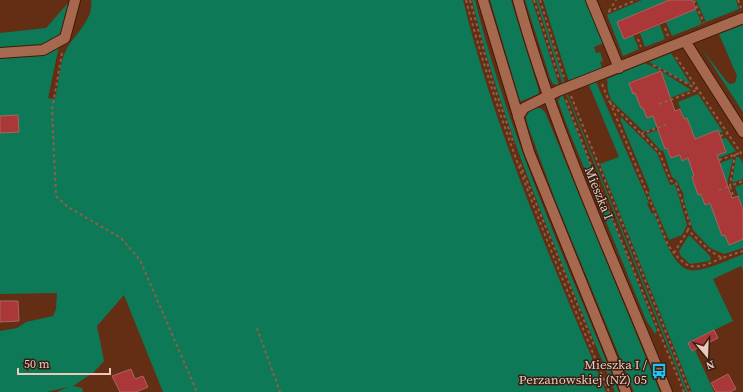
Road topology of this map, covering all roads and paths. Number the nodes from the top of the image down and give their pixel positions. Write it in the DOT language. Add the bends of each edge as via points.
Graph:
graph roads {
  1 [pos="75,0"];
  2 [pos="466,0"];
  3 [pos="483,0"];
  4 [pos="518,0"];
  5 [pos="534,0"];
  6 [pos="540,0"];
  7 [pos="592,0"];
  8 [pos="616,0"];
  9 [pos="636,0"];
  10 [pos="694,0"];
  11 [pos="738,0"];
  12 [pos="608,12"];
  13 [pos="742,15"];
  14 [pos="598,16"];
  15 [pos="705,26"];
  16 [pos="665,28"];
  17 [pos="65,38"];
  18 [pos="638,38"];
  19 [pos="685,41"];
  20 [pos="670,44"];
  21 [pos="0,53"];
  22 [pos="641,55"];
  23 [pos="619,68"];
  24 [pos="599,76"];
  25 [pos="565,88"];
  26 [pos="698,90"];
  27 [pos="548,96"];
  28 [pos="609,101"];
  29 [pos="659,104"];
  30 [pos="518,117"];
  31 [pos="668,124"];
  32 [pos="743,132"];
  33 [pos="728,133"];
  34 [pos="641,134"];
  35 [pos="720,136"];
  36 [pos="740,152"];
  37 [pos="735,154"];
  38 [pos="743,156"];
  39 [pos="719,160"];
  40 [pos="743,181"];
  41 [pos="730,186"];
  42 [pos="720,190"];
  43 [pos="733,195"];
  44 [pos="688,230"];
  45 [pos="743,251"];
  46 [pos="674,253"];
  47 [pos="722,258"];
  48 [pos="257,328"];
  49 [pos="197,392"];
  50 [pos="280,392"];
  51 [pos="609,392"];
  52 [pos="626,392"];
  53 [pos="667,392"];
  54 [pos="684,392"];
  55 [pos="690,392"];
  1 -- 17 [label="street"];
  2 -- 51 [label="path" via="499,113 529,197"];
  3 -- 30 [label="street"];
  4 -- 27 [label="street, Mieszka I"];
  5 -- 25 [label="path"];
  6 -- 25 [label="path"];
  7 -- 14 [label="street"];
  8 -- 12 [label="path"];
  9 -- 12 [label="path"];
  10 -- 15 [label="path"];
  11 -- 13 [label="path"];
  12 -- 14 [label="path"];
  13 -- 19 [label="street"];
  14 -- 23 [label="street"];
  16 -- 20 [label="path"];
  17 -- 21 [label="street" via="43,50"];
  17 -- 49 [label="path" via="52,110 56,196 121,238 140,260"];
  18 -- 22 [label="path"];
  19 -- 20 [label="street"];
  19 -- 32 [label="street"];
  20 -- 22 [label="street"];
  20 -- 26 [label="path"];
  22 -- 23 [label="street"];
  22 -- 26 [label="path"];
  23 -- 24 [label="street"];
  24 -- 25 [label="street"];
  24 -- 28 [label="path"];
  25 -- 27 [label="street"];
  25 -- 54 [label="path" via="601,191"];
  25 -- 55 [label="path"];
  26 -- 29 [label="path"];
  26 -- 33 [label="path"];
  27 -- 30 [label="street" via="524,108"];
  27 -- 53 [label="street, Mieszka I" via="570,157"];
  28 -- 34 [label="path"];
  28 -- 46 [label="path"];
  30 -- 52 [label="street" via="546,195"];
  31 -- 34 [label="path"];
  33 -- 35 [label="path"];
  33 -- 36 [label="path"];
  34 -- 44 [label="path" via="659,152 671,181 676,183 690,224"];
  36 -- 37 [label="path"];
  36 -- 38 [label="path"];
  37 -- 39 [label="path"];
  37 -- 41 [label="path"];
  40 -- 41 [label="path"];
  41 -- 42 [label="path"];
  41 -- 43 [label="path"];
  44 -- 46 [label="path"];
  44 -- 47 [label="path" via="710,251"];
  45 -- 47 [label="path"];
  46 -- 47 [label="path" via="688,266 701,266"];
  48 -- 50 [label="path"];
}
